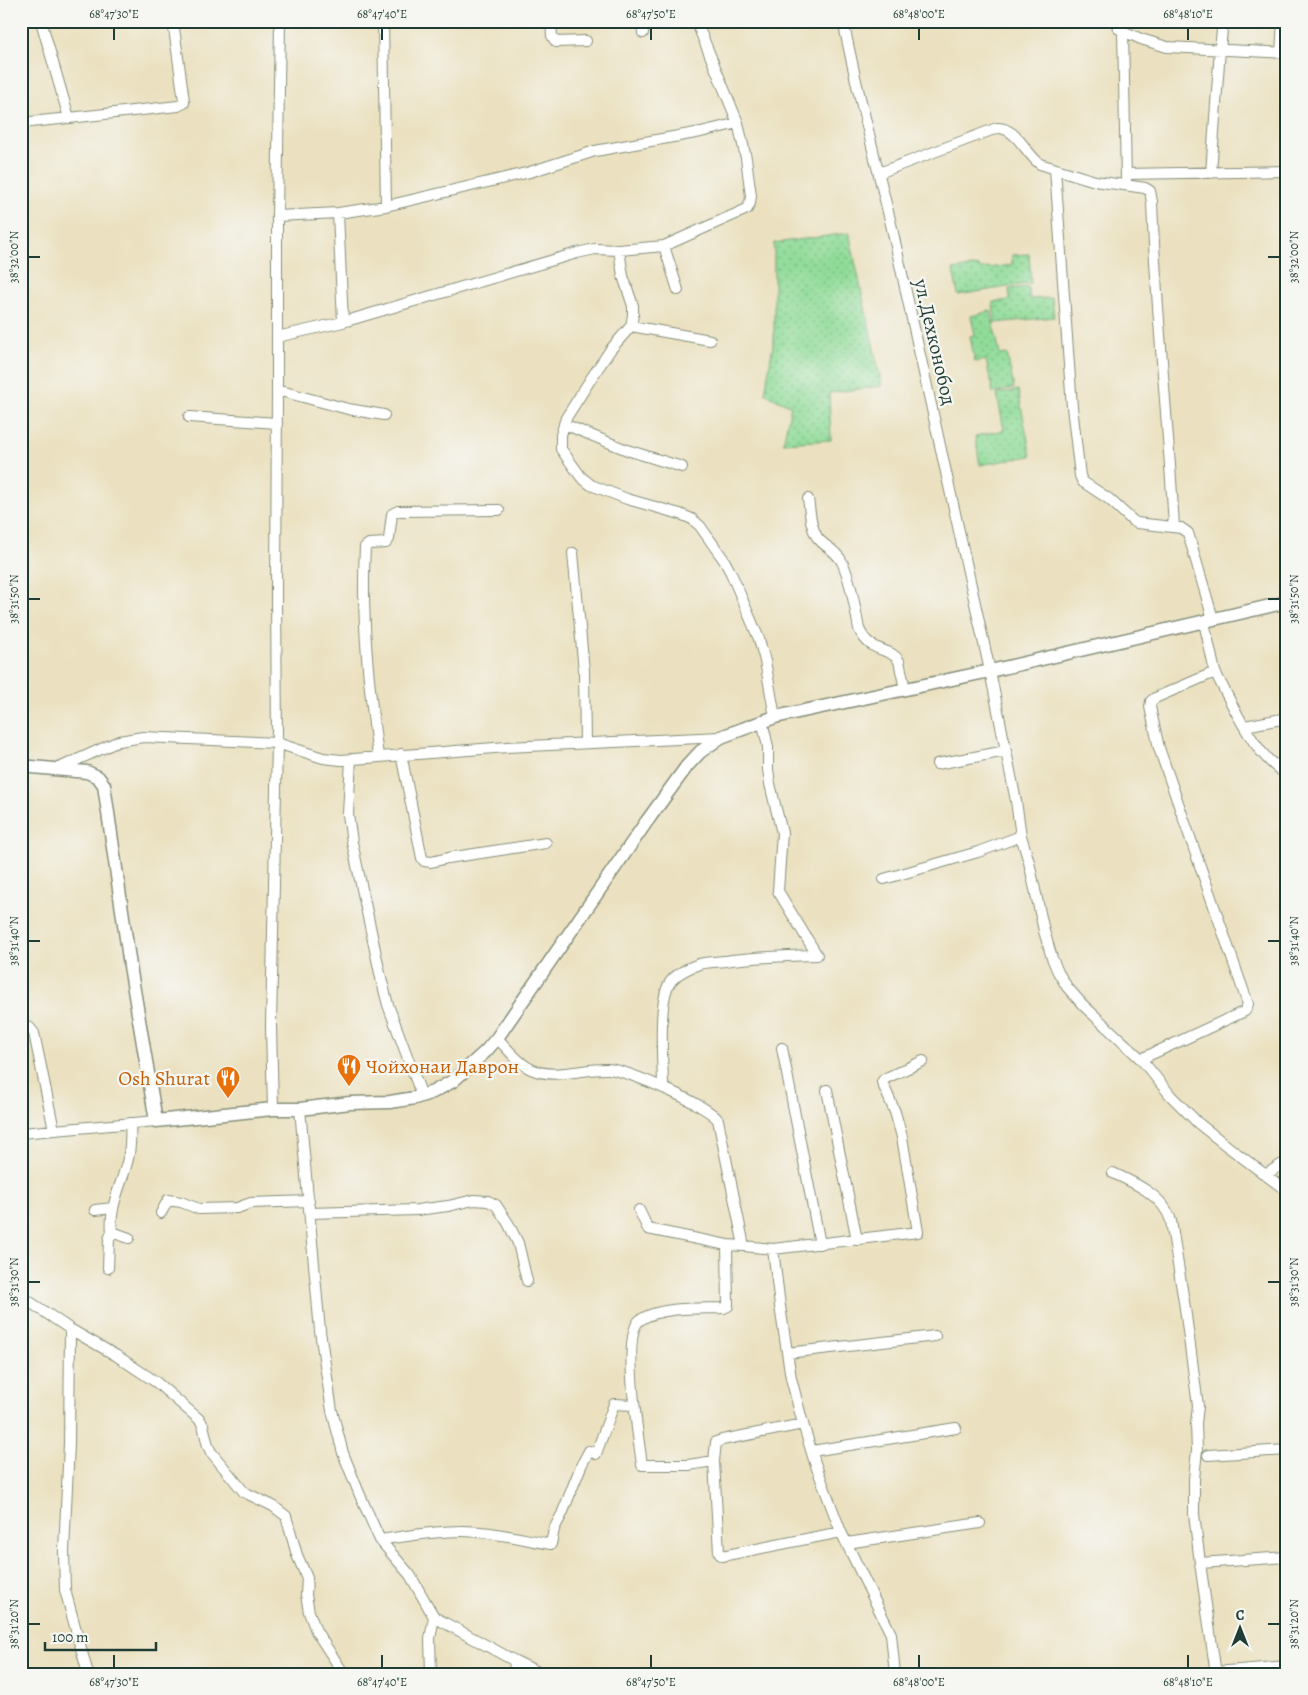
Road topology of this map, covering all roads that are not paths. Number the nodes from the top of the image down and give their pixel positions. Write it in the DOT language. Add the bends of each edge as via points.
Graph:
graph roads {
  1 [pos="41,21"];
  2 [pos="173,21"];
  3 [pos="280,21"];
  4 [pos="383,21"];
  5 [pos="551,21"];
  6 [pos="642,21"];
  7 [pos="696,21"];
  8 [pos="843,21"];
  9 [pos="1116,21"];
  10 [pos="1224,21"];
  11 [pos="1283,21"];
  12 [pos="1123,32"];
  13 [pos="643,34"];
  14 [pos="586,41"];
  15 [pos="1220,49"];
  16 [pos="1284,53"];
  17 [pos="69,118"];
  18 [pos="21,123"];
  19 [pos="738,123"];
  20 [pos="1055,169"];
  21 [pos="1287,171"];
  22 [pos="879,173"];
  23 [pos="1211,173"];
  24 [pos="1126,174"];
  25 [pos="1126,186"];
  26 [pos="386,206"];
  27 [pos="338,212"];
  28 [pos="277,216"];
  29 [pos="664,246"];
  30 [pos="619,250"];
  31 [pos="678,290"];
  32 [pos="344,322"];
  33 [pos="631,326"];
  34 [pos="277,337"];
  35 [pos="710,340"];
  36 [pos="277,390"];
  37 [pos="384,415"];
  38 [pos="189,417"];
  39 [pos="277,423"];
  40 [pos="564,424"];
  41 [pos="682,466"];
  42 [pos="808,499"];
  43 [pos="498,510"];
  44 [pos="1174,528"];
  45 [pos="573,553"];
  46 [pos="1287,602"];
  47 [pos="1209,620"];
  48 [pos="990,671"];
  49 [pos="1215,672"];
  50 [pos="905,689"];
  51 [pos="775,717"];
  52 [pos="1287,718"];
  53 [pos="762,720"];
  54 [pos="1245,726"];
  55 [pos="721,737"];
  56 [pos="585,742"];
  57 [pos="277,743"];
  58 [pos="1006,750"];
  59 [pos="400,754"];
  60 [pos="378,756"];
  61 [pos="351,759"];
  62 [pos="1287,762"];
  63 [pos="937,764"];
  64 [pos="1274,765"];
  65 [pos="21,766"];
  66 [pos="59,768"];
  67 [pos="1287,775"];
  68 [pos="1021,836"];
  69 [pos="546,843"];
  70 [pos="884,879"];
  71 [pos="21,1024"];
  72 [pos="498,1038"];
  73 [pos="782,1048"];
  74 [pos="1141,1059"];
  75 [pos="923,1061"];
  76 [pos="663,1088"];
  77 [pos="827,1090"];
  78 [pos="422,1096"];
  79 [pos="273,1109"];
  80 [pos="300,1109"];
  81 [pos="156,1121"];
  82 [pos="130,1123"];
  83 [pos="54,1130"];
  84 [pos="21,1134"];
  85 [pos="1287,1161"];
  86 [pos="1113,1173"];
  87 [pos="1265,1175"];
  88 [pos="1287,1191"];
  89 [pos="309,1201"];
  90 [pos="113,1208"];
  91 [pos="95,1210"];
  92 [pos="639,1210"];
  93 [pos="161,1213"];
  94 [pos="310,1213"];
  95 [pos="112,1232"];
  96 [pos="129,1238"];
  97 [pos="856,1240"];
  98 [pos="820,1244"];
  99 [pos="726,1245"];
  100 [pos="744,1246"];
  101 [pos="774,1249"];
  102 [pos="108,1268"];
  103 [pos="527,1281"];
  104 [pos="21,1296"];
  105 [pos="70,1329"];
  106 [pos="934,1336"];
  107 [pos="786,1353"];
  108 [pos="634,1405"];
  109 [pos="803,1424"];
  110 [pos="956,1428"];
  111 [pos="1287,1450"];
  112 [pos="812,1451"];
  113 [pos="1208,1455"];
  114 [pos="714,1461"];
  115 [pos="980,1523"];
  116 [pos="841,1532"];
  117 [pos="380,1540"];
  118 [pos="847,1543"];
  119 [pos="1287,1557"];
  120 [pos="1200,1563"];
  121 [pos="434,1617"];
  122 [pos="515,1662"];
  123 [pos="1287,1666"];
  124 [pos="1215,1673"];
  125 [pos="88,1674"];
  126 [pos="344,1674"];
  127 [pos="431,1674"];
  128 [pos="514,1674"];
  129 [pos="542,1674"];
  130 [pos="895,1674"];
  1 -- 17 [label="street"];
  2 -- 17 [label="street" via="184,104"];
  3 -- 28 [label="street"];
  4 -- 26 [label="street"];
  5 -- 14 [label="street" via="552,36 556,42"];
  6 -- 13 [label="street"];
  7 -- 19 [label="street"];
  8 -- 22 [label="street, ул.Дехконобод"];
  9 -- 12 [label="street"];
  10 -- 15 [label="street"];
  11 -- 16 [label="street"];
  12 -- 15 [label="street" via="1167,46"];
  12 -- 24 [label="street"];
  15 -- 16 [label="street"];
  15 -- 23 [label="street"];
  17 -- 18 [label="street"];
  19 -- 26 [label="street" via="594,151 530,172"];
  19 -- 29 [label="street" via="751,196 747,209"];
  20 -- 22 [label="street" via="1034,160 1011,133 997,128"];
  20 -- 25 [label="street"];
  20 -- 44 [label="street" via="1080,476 1088,487 1109,499 1133,521"];
  21 -- 23 [label="street"];
  22 -- 48 [label="street, ул.Дехконобод"];
  23 -- 24 [label="street"];
  24 -- 25 [label="street"];
  25 -- 44 [label="street" via="1144,188 1152,195"];
  26 -- 27 [label="street"];
  27 -- 28 [label="street"];
  27 -- 32 [label="street"];
  28 -- 34 [label="street"];
  29 -- 30 [label="street"];
  29 -- 31 [label="street"];
  30 -- 32 [label="street" via="577,253"];
  30 -- 33 [label="street" via="633,306"];
  32 -- 34 [label="street"];
  33 -- 35 [label="street"];
  33 -- 40 [label="street" via="592,377"];
  34 -- 36 [label="street"];
  36 -- 37 [label="street"];
  36 -- 39 [label="street"];
  38 -- 39 [label="street"];
  39 -- 57 [label="street"];
  40 -- 41 [label="street" via="627,450"];
  40 -- 51 [label="street" via="561,449 585,481 692,519 705,533 731,574 759,639"];
  42 -- 50 [label="street" via="816,536 837,554 843,564 858,629 872,647 897,657"];
  43 -- 60 [label="street" via="398,511 392,514 386,543 365,547 366,635"];
  44 -- 47 [label="street" via="1188,533"];
  45 -- 56 [label="street" via="584,671"];
  46 -- 47 [label="main road"];
  47 -- 48 [label="main road"];
  47 -- 49 [label="street"];
  48 -- 50 [label="main road"];
  48 -- 58 [label="street, ул.Дехконобод"];
  49 -- 54 [label="street"];
  49 -- 74 [label="street" via="1155,698 1150,707 1159,748 1248,1004 1245,1011"];
  50 -- 51 [label="main road"];
  51 -- 53 [label="main road"];
  52 -- 54 [label="street"];
  53 -- 55 [label="main road"];
  53 -- 76 [label="street" via="768,747 770,784 782,833 778,891 817,955 699,964 673,978 666,991 663,1010"];
  54 -- 64 [label="street" via="1256,746"];
  55 -- 56 [label="street"];
  55 -- 72 [label="main road" via="687,766"];
  56 -- 59 [label="street"];
  57 -- 61 [label="street" via="322,758"];
  57 -- 66 [label="street" via="143,737 119,741"];
  57 -- 79 [label="street" via="271,1026"];
  58 -- 63 [label="street"];
  58 -- 68 [label="street, ул.Дехконобод"];
  59 -- 60 [label="street"];
  59 -- 69 [label="street" via="424,861"];
  60 -- 61 [label="street"];
  61 -- 78 [label="street" via="348,814 352,842 381,978"];
  62 -- 64 [label="street"];
  64 -- 67 [label="street"];
  65 -- 66 [label="main road"];
  66 -- 81 [label="main road" via="87,772 98,777 104,785"];
  68 -- 70 [label="street"];
  68 -- 74 [label="street, ул.Дехконобод" via="1044,931 1058,972 1083,1005"];
  71 -- 83 [label="street" via="34,1033"];
  72 -- 76 [label="street" via="532,1070 562,1074 610,1069"];
  72 -- 78 [label="main road" via="453,1081"];
  73 -- 98 [label="street"];
  74 -- 87 [label="street, ул.Дехконобод" via="1198,1123"];
  75 -- 97 [label="street" via="882,1082 902,1137 918,1232"];
  76 -- 100 [label="street" via="707,1110 718,1120"];
  77 -- 97 [label="street"];
  78 -- 80 [label="main road" via="390,1102"];
  79 -- 80 [label="main road"];
  79 -- 81 [label="main road"];
  80 -- 89 [label="street"];
  81 -- 82 [label="street"];
  82 -- 83 [label="street"];
  82 -- 90 [label="street" via="132,1140"];
  83 -- 84 [label="street"];
  85 -- 87 [label="street"];
  86 -- 120 [label="street" via="1150,1193 1169,1214 1171,1221 1198,1406 1194,1514"];
  87 -- 88 [label="street, ул.Дехконобод"];
  89 -- 93 [label="street" via="199,1209 168,1200"];
  89 -- 94 [label="street"];
  90 -- 91 [label="street"];
  90 -- 95 [label="street"];
  92 -- 99 [label="street" via="648,1229"];
  94 -- 103 [label="street" via="417,1210 474,1200 488,1201 496,1205 518,1243"];
  94 -- 117 [label="street" via="320,1331 332,1411 343,1452"];
  95 -- 96 [label="street"];
  95 -- 102 [label="street"];
  97 -- 98 [label="street"];
  98 -- 101 [label="street"];
  99 -- 100 [label="street"];
  99 -- 108 [label="street" via="727,1308 671,1310 639,1321 635,1327 631,1365"];
  100 -- 101 [label="street"];
  101 -- 107 [label="street"];
  104 -- 105 [label="street"];
  105 -- 125 [label="street" via="65,1590"];
  105 -- 126 [label="street" via="156,1382 188,1409 203,1426 211,1452 244,1492 286,1516 307,1578 309,1612 316,1631"];
  106 -- 107 [label="street"];
  107 -- 109 [label="street"];
  108 -- 114 [label="street" via="642,1465 688,1465"];
  108 -- 117 [label="street" via="614,1404 596,1454 589,1451 581,1466 554,1529 551,1544 462,1530"];
  109 -- 112 [label="street"];
  109 -- 114 [label="street" via="719,1440"];
  110 -- 112 [label="street"];
  111 -- 113 [label="street"];
  112 -- 116 [label="street"];
  114 -- 116 [label="street" via="718,1548 722,1556"];
  115 -- 118 [label="street"];
  116 -- 118 [label="street"];
  117 -- 121 [label="street" via="410,1575"];
  118 -- 130 [label="street" via="891,1634"];
  119 -- 120 [label="street"];
  120 -- 124 [label="street"];
  121 -- 122 [label="street"];
  121 -- 127 [label="street" via="430,1639"];
  122 -- 128 [label="street"];
  122 -- 129 [label="street"];
  123 -- 124 [label="street"];
}
